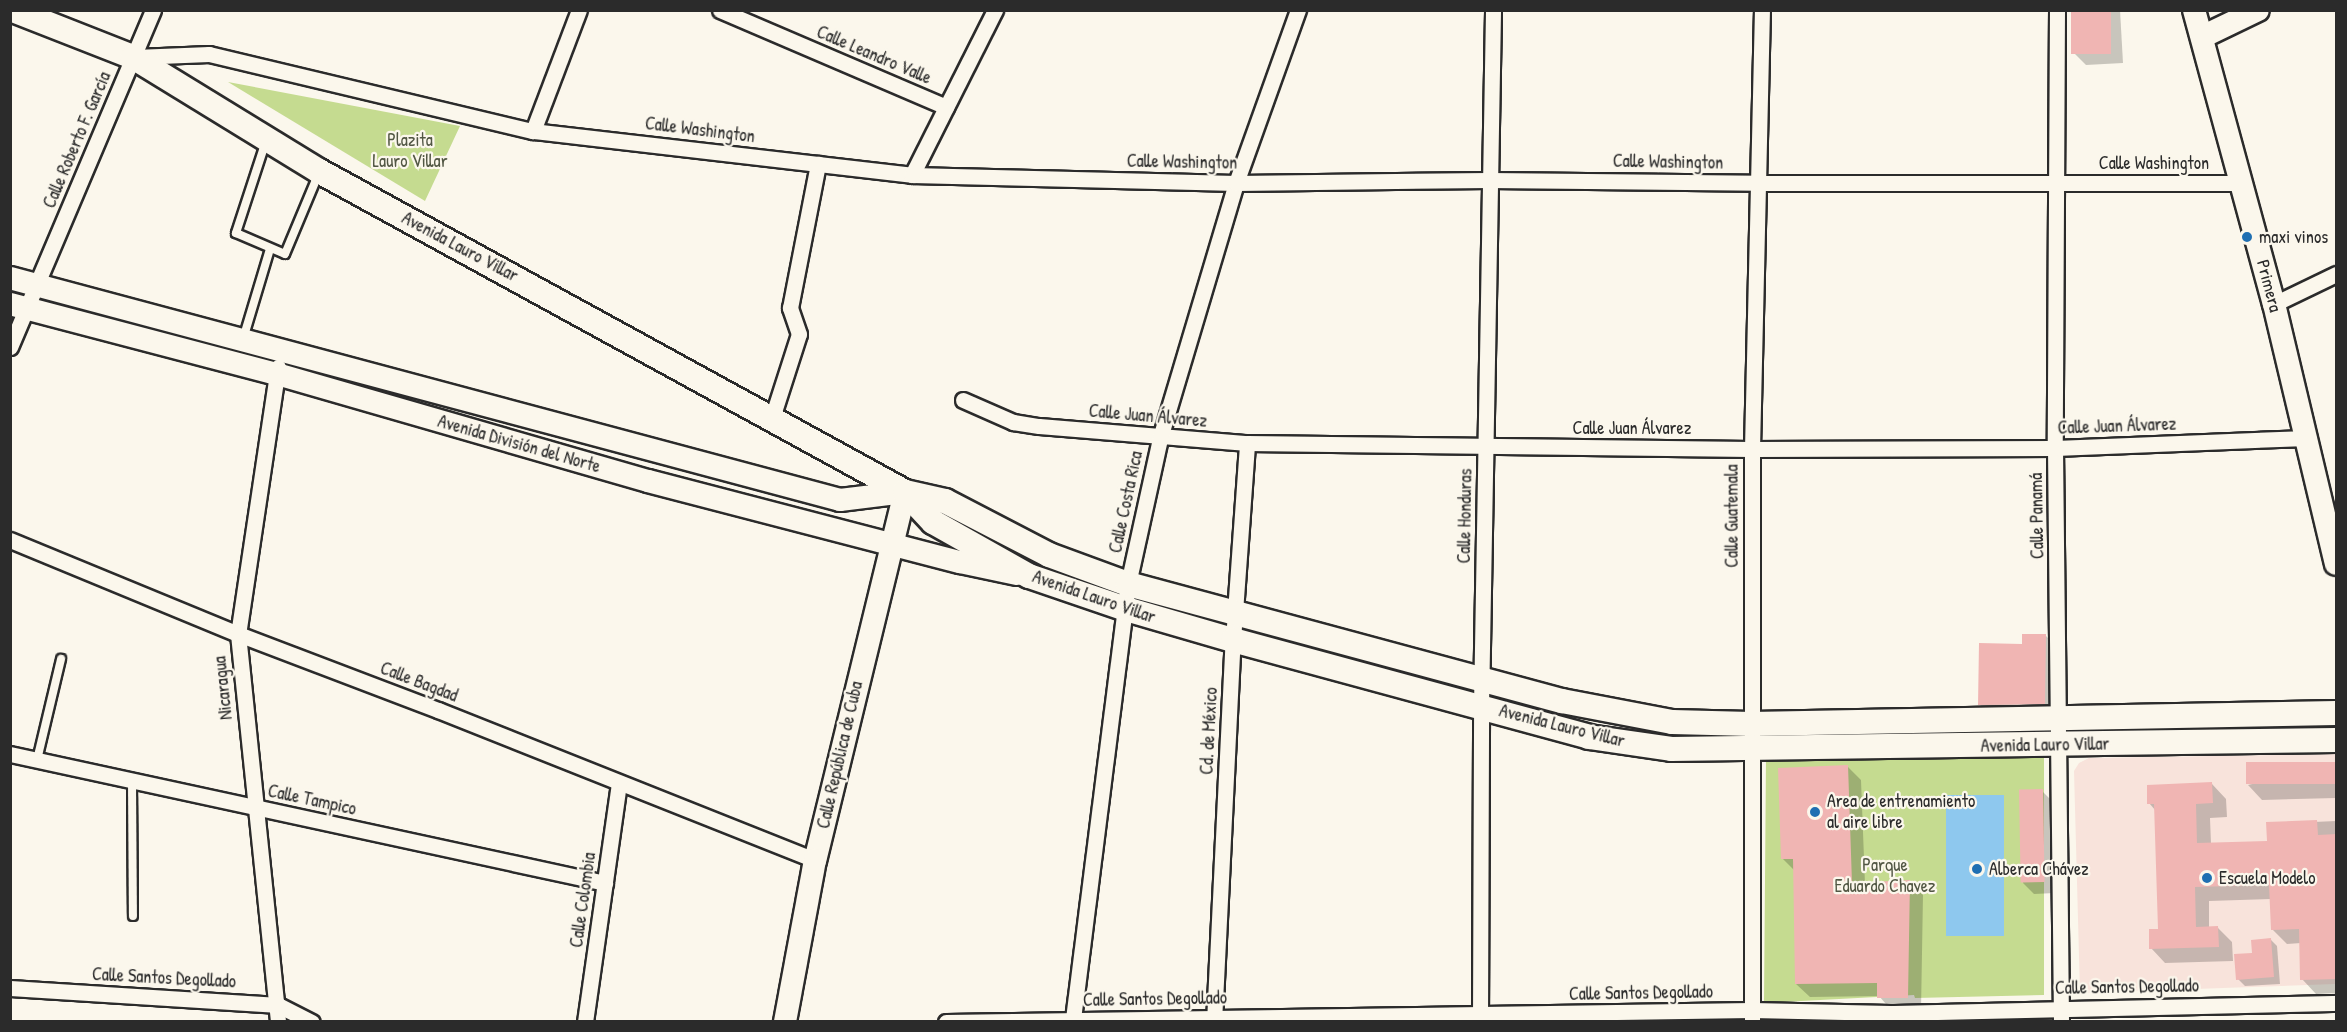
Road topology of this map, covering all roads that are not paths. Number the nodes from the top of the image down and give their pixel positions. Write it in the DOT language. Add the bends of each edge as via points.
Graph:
graph roads {
  1 [pos="13,10"];
  2 [pos="153,10"];
  3 [pos="579,10"];
  4 [pos="720,10"];
  5 [pos="995,10"];
  6 [pos="1298,10"];
  7 [pos="1493,10"];
  8 [pos="1762,10"];
  9 [pos="2057,10"];
  10 [pos="2194,10"];
  11 [pos="2258,10"];
  12 [pos="2202,38"];
  13 [pos="134,57"];
  14 [pos="946,107"];
  15 [pos="533,131"];
  16 [pos="267,137"];
  17 [pos="818,164"];
  18 [pos="319,171"];
  19 [pos="912,175"];
  20 [pos="1489,180"];
  21 [pos="1236,183"];
  22 [pos="1758,183"];
  23 [pos="2055,183"];
  24 [pos="2242,183"];
  25 [pos="270,249"];
  26 [pos="2337,274"];
  27 [pos="10,278"];
  28 [pos="36,285"];
  29 [pos="2274,304"];
  30 [pos="18,306"];
  31 [pos="242,341"];
  32 [pos="10,347"];
  33 [pos="279,363"];
  34 [pos="963,400"];
  35 [pos="772,418"];
  36 [pos="1160,438"];
  37 [pos="2307,438"];
  38 [pos="1247,444"];
  39 [pos="1486,446"];
  40 [pos="1752,448"];
  41 [pos="2055,448"];
  42 [pos="657,451"];
  43 [pos="648,481"];
  44 [pos="905,492"];
  45 [pos="10,540"];
  46 [pos="891,543"];
  47 [pos="2336,563"];
  48 [pos="1029,576"];
  49 [pos="1128,585"];
  50 [pos="1126,609"];
  51 [pos="1237,613"];
  52 [pos="238,634"];
  53 [pos="1233,640"];
  54 [pos="61,659"];
  55 [pos="1482,680"];
  56 [pos="1481,706"];
  57 [pos="2337,712"];
  58 [pos="2058,718"];
  59 [pos="1751,724"];
  60 [pos="2337,740"];
  61 [pos="2058,745"];
  62 [pos="1752,748"];
  63 [pos="10,754"];
  64 [pos="37,760"];
  65 [pos="132,782"];
  66 [pos="619,783"];
  67 [pos="255,808"];
  68 [pos="814,860"];
  69 [pos="605,884"];
  70 [pos="133,916"];
  71 [pos="10,988"];
  72 [pos="2337,1003"];
  73 [pos="278,1005"];
  74 [pos="2061,1014"];
  75 [pos="1752,1016"];
  76 [pos="1073,1019"];
  77 [pos="1480,1019"];
  78 [pos="1214,1020"];
  79 [pos="278,1022"];
  80 [pos="312,1022"];
  81 [pos="585,1022"];
  82 [pos="786,1022"];
  83 [pos="946,1022"];
  1 -- 13 [label="main road, Avenida Lauro Villar"];
  2 -- 13 [label="street, Calle Roberto F. García"];
  3 -- 15 [label="street"];
  4 -- 14 [label="street, Calle Leandro Valle"];
  5 -- 14 [label="street"];
  6 -- 21 [label="street, Calle Costa Rica"];
  7 -- 20 [label="street, Calle Honduras"];
  8 -- 22 [label="street, Calle Guatemala"];
  9 -- 23 [label="street, Calle Panamá"];
  10 -- 12 [label="main road, Primera"];
  11 -- 12 [label="main road"];
  12 -- 24 [label="main road, Primera"];
  13 -- 15 [label="street, Calle Washington" via="209,54"];
  13 -- 16 [label="main road, Avenida Lauro Villar"];
  13 -- 28 [label="street, Calle Roberto F. García"];
  14 -- 19 [label="street"];
  15 -- 17 [label="street, Calle Washington"];
  16 -- 18 [label="main road, Avenida Lauro Villar"];
  16 -- 25 [label="lane" via="236,233"];
  17 -- 19 [label="street, Calle Washington"];
  17 -- 35 [label="street" via="790,309 799,334"];
  18 -- 25 [label="lane" via="285,254"];
  18 -- 35 [label="main road, Avenida Lauro Villar"];
  19 -- 21 [label="street, Calle Washington"];
  20 -- 21 [label="street, Calle Washington"];
  20 -- 22 [label="street, Calle Washington"];
  20 -- 39 [label="street, Calle Honduras"];
  21 -- 36 [label="street, Calle Costa Rica"];
  22 -- 23 [label="street, Calle Washington"];
  22 -- 40 [label="street, Calle Guatemala"];
  23 -- 24 [label="street, Calle Washington"];
  23 -- 41 [label="street, Calle Panamá"];
  24 -- 29 [label="main road, Primera"];
  25 -- 31 [label="lane"];
  26 -- 29 [label="street"];
  27 -- 28 [label="main road, Avenida División del Norte"];
  28 -- 30 [label="street, Calle Roberto F. García"];
  28 -- 31 [label="main road, Avenida División del Norte"];
  29 -- 37 [label="main road, Primera"];
  30 -- 32 [label="street, Calle Roberto F. García"];
  30 -- 33 [label="main road, Avenida División del Norte"];
  31 -- 33 [label="main road, Avenida División del Norte"];
  33 -- 42 [label="main road, Avenida División del Norte"];
  33 -- 43 [label="main road, Avenida División del Norte"];
  33 -- 52 [label="street, Nicaragua"];
  34 -- 36 [label="street, Calle Juan Álvarez" via="1013,422"];
  35 -- 44 [label="main road, Avenida Lauro Villar"];
  36 -- 38 [label="street, Calle Juan Álvarez"];
  36 -- 49 [label="street, Calle Costa Rica"];
  37 -- 41 [label="street, Calle Juan Álvarez"];
  37 -- 47 [label="main road, Primera"];
  38 -- 39 [label="street, Calle Juan Álvarez"];
  38 -- 51 [label="street, Cd. de México"];
  39 -- 40 [label="street, Calle Juan Álvarez"];
  39 -- 55 [label="street, Calle Honduras"];
  40 -- 41 [label="street, Calle Juan Álvarez"];
  40 -- 59 [label="street, Calle Guatemala"];
  41 -- 58 [label="street, Calle Panamá"];
  42 -- 43 [label="main road"];
  42 -- 44 [label="main road, Avenida División del Norte" via="840,500"];
  43 -- 46 [label="main road, Avenida División del Norte"];
  44 -- 46 [label="main road, Calle República de Cuba"];
  44 -- 48 [label="main road, Avenida Lauro Villar" via="933,522"];
  44 -- 49 [label="main road, Avenida Lauro Villar" via="945,501 1048,555"];
  45 -- 52 [label="street, Calle Bagdad"];
  46 -- 48 [label="main road, Avenida División del Norte"];
  46 -- 68 [label="main road, Calle República de Cuba"];
  48 -- 50 [label="main road, Avenida Lauro Villar"];
  49 -- 50 [label="street, Calle Costa Rica"];
  49 -- 51 [label="main road, Avenida Lauro Villar"];
  50 -- 53 [label="main road, Avenida Lauro Villar"];
  50 -- 76 [label="street, Calle Costa Rica"];
  51 -- 53 [label="street, Cd. de México"];
  51 -- 55 [label="main road, Avenida Lauro Villar"];
  52 -- 66 [label="street, Calle Bagdad"];
  52 -- 67 [label="street, Nicaragua"];
  53 -- 56 [label="main road, Avenida Lauro Villar"];
  53 -- 78 [label="street, Cd. de México"];
  54 -- 64 [label="lane"];
  55 -- 56 [label="street, Calle Honduras"];
  55 -- 59 [label="main road, Avenida Lauro Villar" via="1577,705 1672,722"];
  56 -- 62 [label="main road, Avenida Lauro Villar" via="1624,742 1671,749"];
  56 -- 77 [label="street, Calle Honduras"];
  57 -- 58 [label="main road, Avenida Lauro Villar"];
  58 -- 59 [label="main road, Avenida Lauro Villar"];
  58 -- 61 [label="street, Calle Panamá"];
  59 -- 62 [label="street, Calle Guatemala"];
  60 -- 61 [label="main road, Avenida Lauro Villar"];
  61 -- 62 [label="main road, Avenida Lauro Villar"];
  61 -- 74 [label="street, Calle Panamá"];
  62 -- 75 [label="street, Calle Guatemala"];
  63 -- 64 [label="street, Calle Tampico"];
  64 -- 65 [label="street, Calle Tampico"];
  65 -- 67 [label="street, Calle Tampico"];
  65 -- 70 [label="lane"];
  66 -- 68 [label="street, Calle Bagdad"];
  66 -- 69 [label="street, Calle Colombia"];
  67 -- 69 [label="street, Calle Tampico"];
  67 -- 73 [label="street, Nicaragua"];
  68 -- 82 [label="main road, Calle República de Cuba"];
  69 -- 81 [label="street, Calle Colombia"];
  71 -- 73 [label="street, Calle Santos Degollado"];
  72 -- 74 [label="street, Calle Santos Degollado"];
  73 -- 79 [label="street, Nicaragua"];
  73 -- 80 [label="street, Calle Santos Degollado"];
  74 -- 75 [label="street, Calle Santos Degollado"];
  75 -- 77 [label="street, Calle Santos Degollado"];
  76 -- 78 [label="street, Calle Santos Degollado"];
  76 -- 83 [label="street, Calle Santos Degollado"];
  77 -- 78 [label="street, Calle Santos Degollado"];
}
